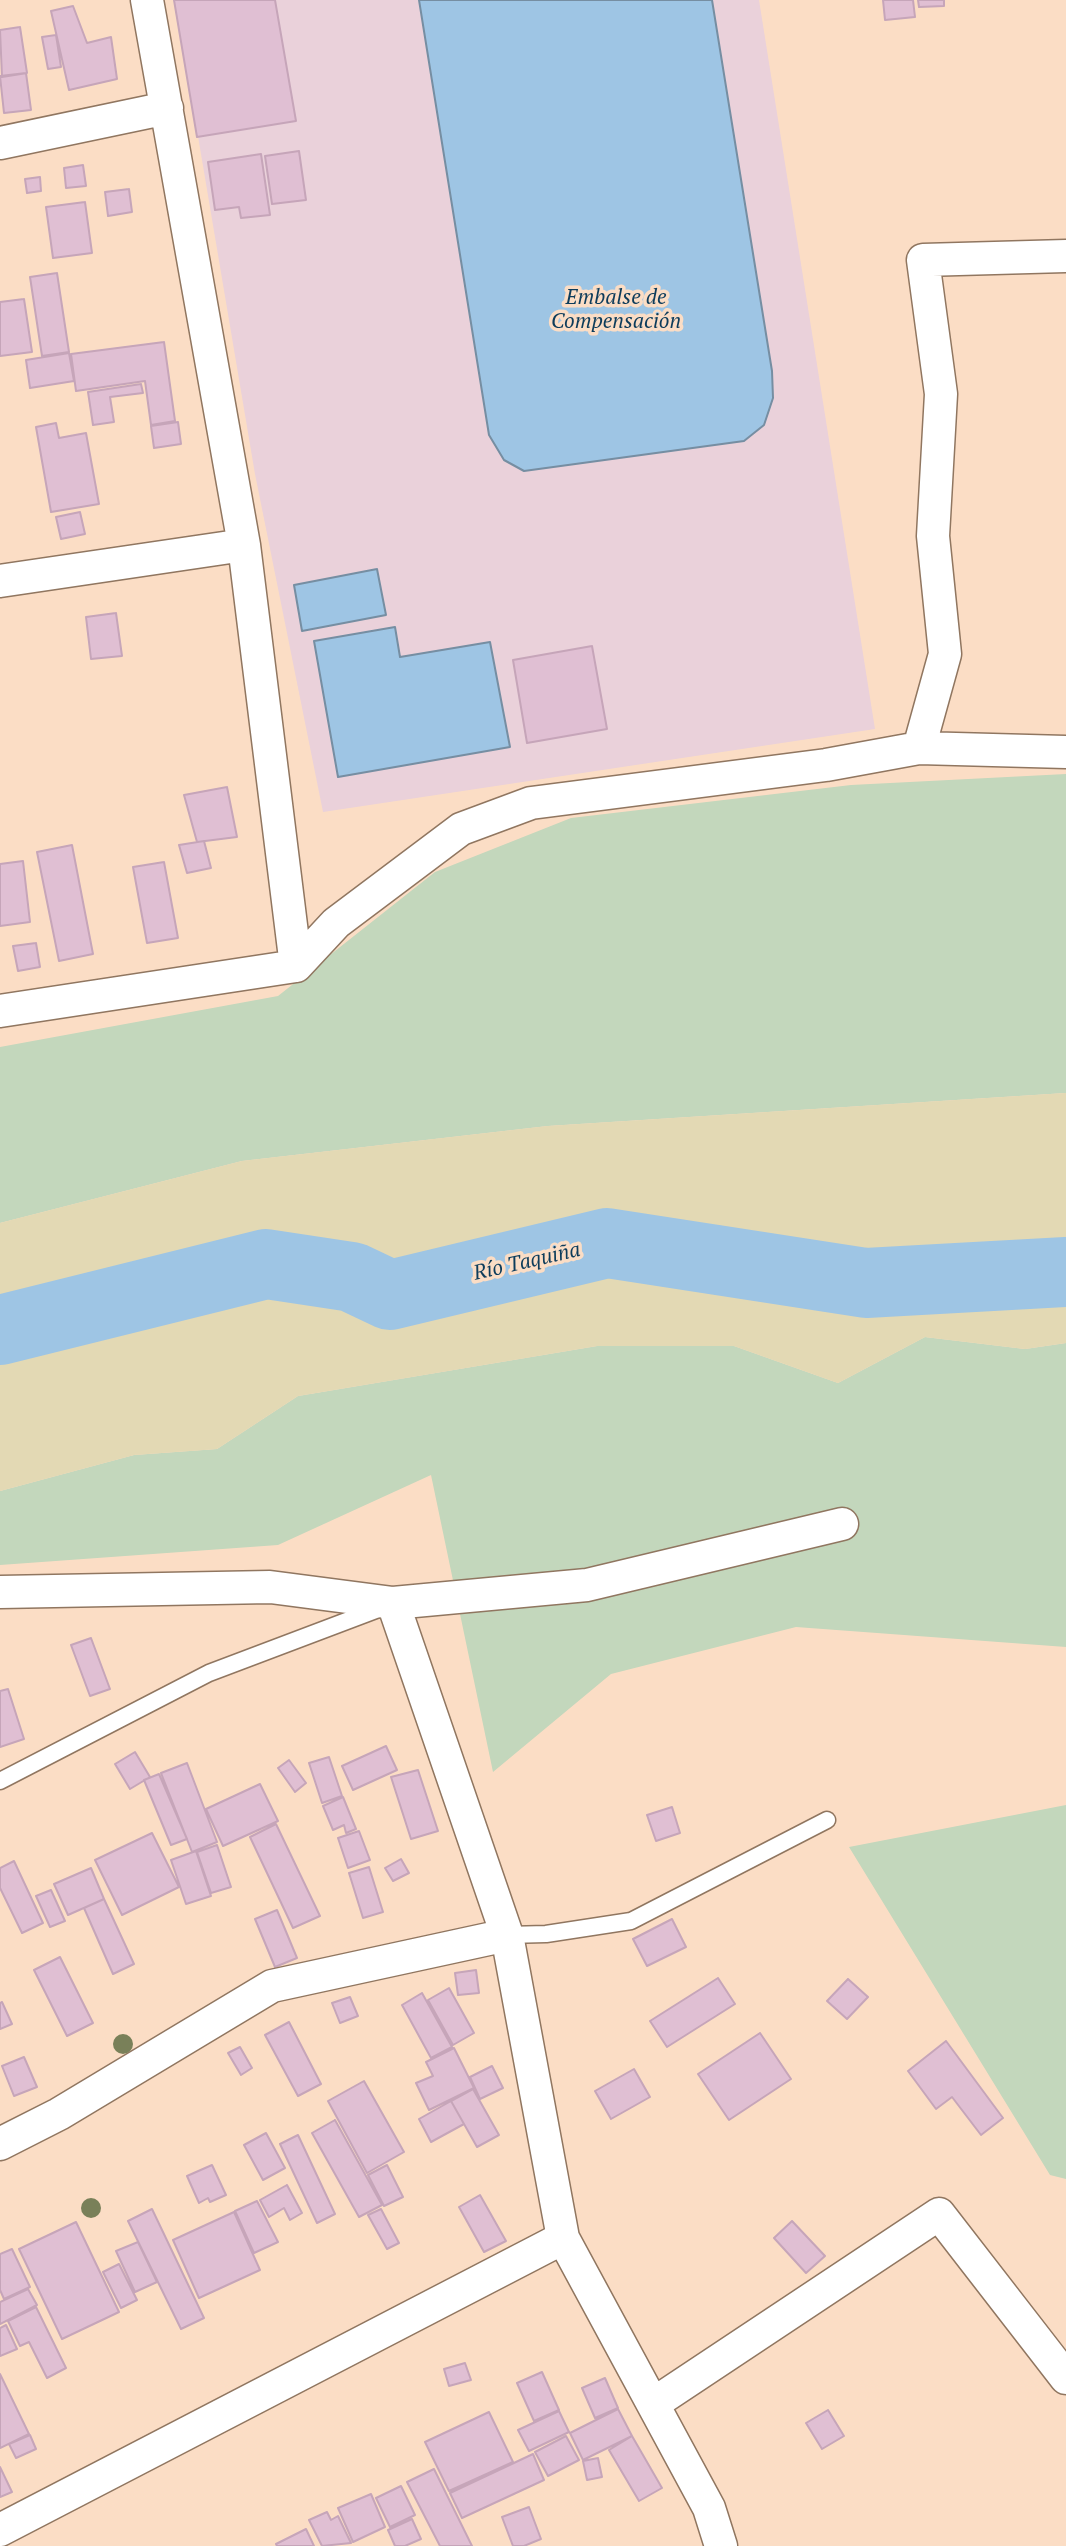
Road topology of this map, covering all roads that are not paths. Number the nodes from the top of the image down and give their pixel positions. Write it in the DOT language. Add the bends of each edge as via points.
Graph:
graph roads {
  1 [pos="147,0"];
  2 [pos="167,108"];
  3 [pos="0,143"];
  4 [pos="1066,256"];
  5 [pos="244,545"];
  6 [pos="0,581"];
  7 [pos="919,748"];
  8 [pos="1066,752"];
  9 [pos="296,966"];
  10 [pos="0,1011"];
  11 [pos="842,1524"];
  12 [pos="0,1592"];
  13 [pos="393,1603"];
  14 [pos="0,1781"];
  15 [pos="827,1821"];
  16 [pos="507,1935"];
  17 [pos="0,2144"];
  18 [pos="563,2238"];
  19 [pos="1066,2378"];
  20 [pos="653,2403"];
  21 [pos="0,2530"];
  22 [pos="721,2546"];
  1 -- 2 [label="street"];
  2 -- 3 [label="street"];
  2 -- 5 [label="street"];
  4 -- 7 [label="street" via="923,260 941,394 933,536 945,654"];
  5 -- 6 [label="street"];
  5 -- 9 [label="street"];
  7 -- 8 [label="street"];
  7 -- 9 [label="street" via="827,765 531,803 461,829 336,923"];
  9 -- 10 [label="street"];
  11 -- 13 [label="street" via="587,1585"];
  12 -- 13 [label="street" via="270,1587"];
  13 -- 14 [label="lane" via="209,1673"];
  13 -- 16 [label="street"];
  15 -- 16 [label="lane" via="631,1920 546,1934"];
  16 -- 17 [label="street" via="272,1986 59,2114"];
  16 -- 18 [label="street"];
  18 -- 20 [label="street"];
  18 -- 21 [label="street"];
  19 -- 20 [label="street" via="939,2214"];
  20 -- 22 [label="street" via="709,2508"];
}
